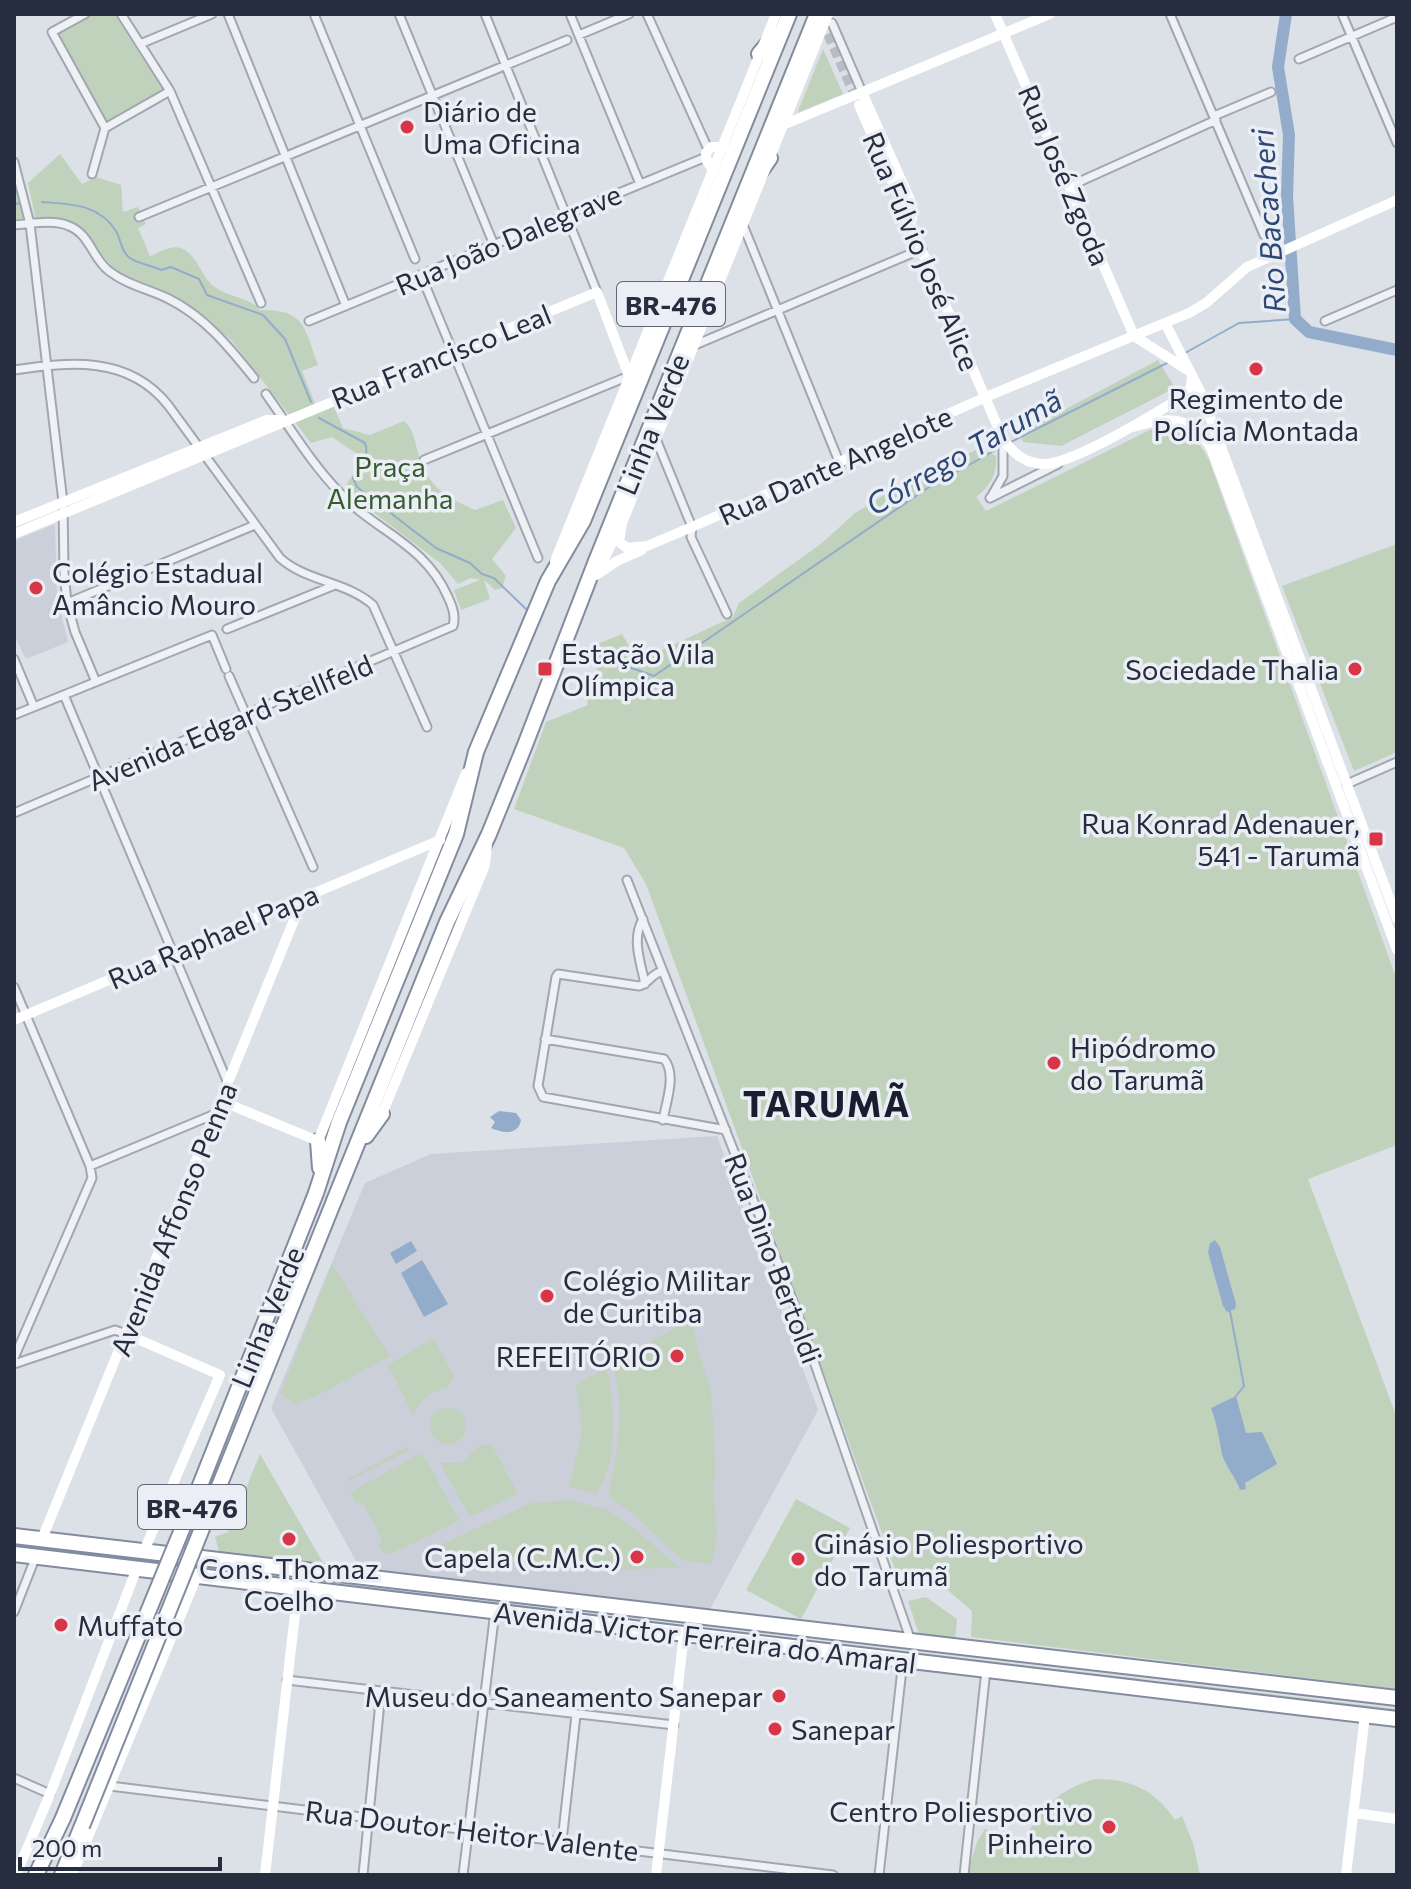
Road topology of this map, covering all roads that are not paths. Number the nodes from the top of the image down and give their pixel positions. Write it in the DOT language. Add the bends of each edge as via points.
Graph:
graph roads {
  1 [pos="85,14"];
  2 [pos="121,14"];
  3 [pos="212,14"];
  4 [pos="228,14"];
  5 [pos="314,14"];
  6 [pos="399,14"];
  7 [pos="485,14"];
  8 [pos="570,14"];
  9 [pos="629,14"];
  10 [pos="647,14"];
  11 [pos="817,14"];
  12 [pos="995,14"];
  13 [pos="1050,14"];
  14 [pos="1170,14"];
  15 [pos="1342,14"];
  16 [pos="783,17"];
  17 [pos="1397,17"];
  18 [pos="830,18"];
  19 [pos="1004,33"];
  20 [pos="579,35"];
  21 [pos="1351,36"];
  22 [pos="567,40"];
  23 [pos="140,44"];
  24 [pos="759,54"];
  25 [pos="1299,59"];
  26 [pos="505,65"];
  27 [pos="170,91"];
  28 [pos="862,92"];
  29 [pos="1271,92"];
  30 [pos="433,95"];
  31 [pos="850,97"];
  32 [pos="859,105"];
  33 [pos="1215,118"];
  34 [pos="360,125"];
  35 [pos="783,125"];
  36 [pos="105,128"];
  37 [pos="1397,143"];
  38 [pos="723,147"];
  39 [pos="707,153"];
  40 [pos="285,156"];
  41 [pos="770,158"];
  42 [pos="15,167"];
  43 [pos="713,170"];
  44 [pos="92,174"];
  45 [pos="640,184"];
  46 [pos="1070,186"];
  47 [pos="211,187"];
  48 [pos="742,198"];
  49 [pos="1397,200"];
  50 [pos="566,215"];
  51 [pos="139,217"];
  52 [pos="30,224"];
  53 [pos="14,225"];
  54 [pos="743,225"];
  55 [pos="912,226"];
  56 [pos="1264,235"];
  57 [pos="494,245"];
  58 [pos="922,249"];
  59 [pos="415,259"];
  60 [pos="421,275"];
  61 [pos="1397,290"];
  62 [pos="597,292"];
  63 [pos="261,303"];
  64 [pos="346,306"];
  65 [pos="778,311"];
  66 [pos="309,321"];
  67 [pos="1325,321"];
  68 [pos="1165,323"];
  69 [pos="1134,336"];
  70 [pos="695,345"];
  71 [pos="620,347"];
  72 [pos="453,351"];
  73 [pos="1174,352"];
  74 [pos="637,355"];
  75 [pos="47,366"];
  76 [pos="14,370"];
  77 [pos="1191,374"];
  78 [pos="629,376"];
  79 [pos="254,378"];
  80 [pos="611,383"];
  81 [pos="623,390"];
  82 [pos="266,394"];
  83 [pos="985,398"];
  84 [pos="284,420"];
  85 [pos="1129,428"];
  86 [pos="487,434"];
  87 [pos="656,439"];
  88 [pos="1007,450"];
  89 [pos="202,452"];
  90 [pos="1067,459"];
  91 [pos="424,460"];
  92 [pos="840,464"];
  93 [pos="64,507"];
  94 [pos="14,522"];
  95 [pos="622,523"];
  96 [pos="255,525"];
  97 [pos="692,527"];
  98 [pos="14,534"];
  99 [pos="647,546"];
  100 [pos="538,558"];
  101 [pos="596,575"];
  102 [pos="548,581"];
  103 [pos="335,585"];
  104 [pos="584,595"];
  105 [pos="67,603"];
  106 [pos="727,614"];
  107 [pos="227,629"];
  108 [pos="395,652"];
  109 [pos="14,659"];
  110 [pos="96,682"];
  111 [pos="64,695"];
  112 [pos="34,707"];
  113 [pos="14,715"];
  114 [pos="246,715"];
  115 [pos="427,727"];
  116 [pos="476,752"];
  117 [pos="1397,762"];
  118 [pos="98,778"];
  119 [pos="1347,784"];
  120 [pos="14,813"];
  121 [pos="489,834"];
  122 [pos="440,840"];
  123 [pos="412,853"];
  124 [pos="429,866"];
  125 [pos="313,867"];
  126 [pos="627,880"];
  127 [pos="303,898"];
  128 [pos="643,919"];
  129 [pos="1397,919"];
  130 [pos="1397,950"];
  131 [pos="173,953"];
  132 [pos="663,971"];
  133 [pos="645,984"];
  134 [pos="14,987"];
  135 [pos="26,1015"];
  136 [pos="14,1020"];
  137 [pos="545,1039"];
  138 [pos="228,1083"];
  139 [pos="221,1101"];
  140 [pos="215,1114"];
  141 [pos="382,1114"];
  142 [pos="663,1120"];
  143 [pos="726,1130"];
  144 [pos="318,1141"];
  145 [pos="354,1152"];
  146 [pos="90,1166"];
  147 [pos="321,1178"];
  148 [pos="126,1334"];
  149 [pos="14,1361"];
  150 [pos="14,1536"];
  151 [pos="42,1539"];
  152 [pos="144,1551"];
  153 [pos="14,1554"];
  154 [pos="36,1556"];
  155 [pos="137,1568"];
  156 [pos="197,1576"];
  157 [pos="298,1588"];
  158 [pos="623,1607"];
  159 [pos="495,1611"];
  160 [pos="652,1611"];
  161 [pos="14,1612"];
  162 [pos="620,1626"];
  163 [pos="648,1630"];
  164 [pos="684,1634"];
  165 [pos="911,1641"];
  166 [pos="903,1660"];
  167 [pos="1147,1669"];
  168 [pos="986,1670"];
  169 [pos="1172,1671"];
  170 [pos="287,1680"];
  171 [pos="1144,1689"];
  172 [pos="381,1692"];
  173 [pos="1170,1692"];
  174 [pos="1397,1698"];
  175 [pos="484,1704"];
  176 [pos="576,1715"];
  177 [pos="1365,1715"];
  178 [pos="1397,1719"];
  179 [pos="674,1725"];
  180 [pos="14,1778"];
  181 [pos="110,1786"];
  182 [pos="50,1794"];
  183 [pos="273,1806"];
  184 [pos="1354,1813"];
  185 [pos="369,1817"];
  186 [pos="1397,1819"];
  187 [pos="469,1829"];
  188 [pos="562,1841"];
  189 [pos="659,1853"];
  190 [pos="16,1875"];
  191 [pos="36,1875"];
  192 [pos="62,1875"];
  193 [pos="72,1875"];
  194 [pos="265,1875"];
  195 [pos="363,1875"];
  196 [pos="463,1875"];
  197 [pos="656,1875"];
  198 [pos="833,1875"];
  199 [pos="879,1875"];
  200 [pos="964,1875"];
  201 [pos="1346,1875"];
  1 -- 36 [label="street" via="52,32"];
  2 -- 23 [label="street"];
  3 -- 23 [label="street"];
  4 -- 40 [label="street"];
  5 -- 34 [label="street"];
  6 -- 30 [label="street"];
  7 -- 26 [label="street"];
  8 -- 20 [label="street"];
  9 -- 20 [label="street"];
  10 -- 39 [label="street"];
  11 -- 48 [label="highway, Linha Verde / BR-476"];
  12 -- 19 [label="main road, Rua José Zgoda"];
  13 -- 19 [label="main road"];
  14 -- 33 [label="street"];
  15 -- 21 [label="street"];
  16 -- 24 [label="highway"];
  16 -- 102 [label="highway, Linha Verde / BR-476" via="583,521"];
  17 -- 21 [label="street"];
  18 -- 28 [label="street"];
  18 -- 35 [label="main road"];
  19 -- 28 [label="main road"];
  19 -- 46 [label="main road, Rua José Zgoda"];
  20 -- 45 [label="street"];
  21 -- 25 [label="street"];
  21 -- 37 [label="street"];
  22 -- 26 [label="street"];
  23 -- 27 [label="street"];
  24 -- 38 [label="main road"];
  26 -- 30 [label="street"];
  26 -- 50 [label="street"];
  27 -- 36 [label="street"];
  27 -- 47 [label="street"];
  28 -- 31 [label="main road"];
  28 -- 55 [label="main road" via="910,200"];
  29 -- 33 [label="street"];
  30 -- 34 [label="street"];
  30 -- 57 [label="street"];
  31 -- 35 [label="main road"];
  31 -- 55 [label="main road" via="897,207"];
  32 -- 55 [label="main road, Rua Fúlvio José Alice"];
  33 -- 46 [label="street"];
  33 -- 56 [label="street"];
  34 -- 40 [label="street"];
  34 -- 59 [label="street"];
  35 -- 41 [label="main road"];
  36 -- 44 [label="street"];
  38 -- 39 [label="main road"];
  38 -- 43 [label="main road"];
  39 -- 43 [label="main road"];
  39 -- 45 [label="street, Rua João Dalegrave"];
  40 -- 47 [label="street"];
  40 -- 64 [label="street"];
  41 -- 48 [label="highway"];
  41 -- 54 [label="main road"];
  42 -- 52 [label="street"];
  43 -- 74 [label="main road"];
  45 -- 50 [label="street, Rua João Dalegrave"];
  46 -- 69 [label="main road, Rua José Zgoda"];
  47 -- 51 [label="street"];
  47 -- 63 [label="street"];
  48 -- 104 [label="highway, Linha Verde / BR-476"];
  49 -- 68 [label="main road, Rua Dante Angelote" via="1247,267 1197,308"];
  50 -- 57 [label="street, Rua João Dalegrave"];
  50 -- 62 [label="street"];
  52 -- 53 [label="street"];
  52 -- 75 [label="street"];
  52 -- 79 [label="street" via="76,229 111,273 178,304 209,327"];
  54 -- 65 [label="street"];
  54 -- 70 [label="main road"];
  55 -- 58 [label="main road, Rua Fúlvio José Alice"];
  57 -- 60 [label="street, Rua João Dalegrave"];
  58 -- 65 [label="street"];
  58 -- 83 [label="main road, Rua Fúlvio José Alice"];
  60 -- 64 [label="street, Rua João Dalegrave"];
  60 -- 72 [label="street"];
  61 -- 67 [label="street"];
  62 -- 71 [label="main road"];
  62 -- 72 [label="main road, Rua Francisco Leal"];
  64 -- 66 [label="street, Rua João Dalegrave"];
  65 -- 70 [label="street"];
  65 -- 92 [label="street"];
  68 -- 69 [label="main road, Rua Dante Angelote"];
  68 -- 73 [label="main road"];
  69 -- 73 [label="main road"];
  69 -- 83 [label="main road, Rua Dante Angelote"];
  70 -- 87 [label="main road"];
  71 -- 74 [label="main road"];
  71 -- 78 [label="main road"];
  72 -- 84 [label="main road, Rua Francisco Leal"];
  72 -- 86 [label="street"];
  73 -- 77 [label="main road"];
  74 -- 78 [label="main road"];
  75 -- 76 [label="street"];
  75 -- 89 [label="street" via="101,365 136,378 161,397"];
  75 -- 93 [label="street"];
  77 -- 85 [label="main road" via="1184,396"];
  77 -- 119 [label="main road"];
  78 -- 80 [label="street"];
  78 -- 81 [label="main road"];
  80 -- 81 [label="street"];
  80 -- 86 [label="street"];
  81 -- 102 [label="main road"];
  82 -- 84 [label="street"];
  83 -- 88 [label="main road, Rua Fúlvio José Alice"];
  83 -- 92 [label="main road, Rua Dante Angelote"];
  84 -- 89 [label="main road, Rua Francisco Leal" via="267,420"];
  84 -- 108 [label="street, Avenida Edgard Stellfeld" via="341,495 433,569 455,622"];
  85 -- 90 [label="main road"];
  85 -- 130 [label="main road" via="1174,420 1198,431 1211,448"];
  86 -- 91 [label="street"];
  86 -- 100 [label="street"];
  87 -- 95 [label="main road"];
  87 -- 97 [label="street"];
  88 -- 90 [label="main road" via="1034,463"];
  88 -- 90 [label="street" via="1003,476 990,498"];
  89 -- 93 [label="main road, Rua Francisco Leal"];
  89 -- 96 [label="street"];
  92 -- 97 [label="main road, Rua Dante Angelote"];
  93 -- 94 [label="main road"];
  93 -- 98 [label="main road"];
  93 -- 105 [label="street"];
  95 -- 99 [label="main road" via="622,546"];
  95 -- 101 [label="main road"];
  96 -- 103 [label="street" via="286,564"];
  96 -- 105 [label="street"];
  97 -- 99 [label="main road, Rua Dante Angelote"];
  97 -- 106 [label="street" via="691,537"];
  99 -- 101 [label="main road, Rua Dante Angelote"];
  101 -- 104 [label="main road"];
  102 -- 116 [label="highway, Linha Verde / BR-476"];
  103 -- 107 [label="street"];
  103 -- 108 [label="street" via="373,605"];
  104 -- 121 [label="highway, Linha Verde / BR-476"];
  105 -- 110 [label="street"];
  108 -- 114 [label="street, Avenida Edgard Stellfeld"];
  108 -- 115 [label="street"];
  109 -- 112 [label="street"];
  110 -- 111 [label="street"];
  110 -- 114 [label="street" via="212,635"];
  111 -- 112 [label="street"];
  111 -- 118 [label="street"];
  112 -- 113 [label="street"];
  114 -- 118 [label="street, Avenida Edgard Stellfeld"];
  114 -- 125 [label="street"];
  116 -- 122 [label="main road, Linha Verde"];
  116 -- 147 [label="highway, Linha Verde / BR-476" via="456,834"];
  117 -- 119 [label="street"];
  118 -- 120 [label="street, Avenida Edgard Stellfeld"];
  118 -- 131 [label="street"];
  119 -- 129 [label="main road"];
  121 -- 141 [label="main road, Linha Verde" via="485,865"];
  121 -- 145 [label="highway, Linha Verde / BR-476" via="447,922"];
  122 -- 123 [label="main road, Rua Raphael Papa"];
  122 -- 124 [label="main road, Linha Verde"];
  123 -- 124 [label="main road" via="428,857"];
  123 -- 127 [label="main road, Rua Raphael Papa"];
  124 -- 144 [label="main road, Linha Verde"];
  126 -- 128 [label="street, Rua Dino Bertoldi"];
  127 -- 131 [label="main road, Rua Raphael Papa"];
  127 -- 138 [label="main road, Avenida Affonso Penna"];
  128 -- 132 [label="street, Rua Dino Bertoldi"];
  128 -- 133 [label="street" via="637,939"];
  131 -- 135 [label="main road, Rua Raphael Papa"];
  131 -- 138 [label="street"];
  132 -- 133 [label="street"];
  132 -- 143 [label="street, Rua Dino Bertoldi"];
  133 -- 137 [label="street" via="558,974"];
  134 -- 135 [label="street"];
  135 -- 136 [label="main road, Rua Raphael Papa"];
  135 -- 146 [label="street"];
  137 -- 142 [label="street" via="538,1086 543,1097"];
  137 -- 142 [label="street" via="664,1059 670,1076"];
  138 -- 139 [label="main road, Avenida Affonso Penna"];
  139 -- 140 [label="main road, Avenida Affonso Penna"];
  139 -- 144 [label="main road"];
  140 -- 146 [label="street"];
  140 -- 148 [label="main road, Avenida Affonso Penna"];
  141 -- 145 [label="highway"];
  142 -- 143 [label="street"];
  143 -- 165 [label="street, Rua Dino Bertoldi" via="793,1301"];
  144 -- 147 [label="highway"];
  145 -- 192 [label="highway, Linha Verde / BR-476, bridge"];
  146 -- 149 [label="street" via="92,1178"];
  147 -- 191 [label="highway, Linha Verde / BR-476, bridge" via="195,1498"];
  148 -- 149 [label="street" via="115,1330"];
  148 -- 151 [label="main road, Avenida Affonso Penna"];
  148 -- 152 [label="main road, Linha Verde" via="220,1375"];
  150 -- 151 [label="highway, Avenida Victor Ferreira do Amaral"];
  151 -- 152 [label="highway, Avenida Victor Ferreira do Amaral"];
  152 -- 158 [label="highway, Avenida Victor Ferreira do Amaral"];
  153 -- 154 [label="highway, Avenida Victor Ferreira do Amaral"];
  154 -- 155 [label="highway, Avenida Victor Ferreira do Amaral"];
  154 -- 161 [label="street"];
  155 -- 156 [label="highway, Avenida Victor Ferreira do Amaral"];
  155 -- 182 [label="main road"];
  156 -- 157 [label="highway, Avenida Victor Ferreira do Amaral"];
  156 -- 181 [label="main road"];
  157 -- 159 [label="highway, Avenida Victor Ferreira do Amaral"];
  157 -- 170 [label="main road"];
  158 -- 160 [label="highway, Avenida Victor Ferreira do Amaral"];
  158 -- 162 [label="highway" via="627,1618"];
  159 -- 162 [label="highway, Avenida Victor Ferreira do Amaral"];
  159 -- 175 [label="street"];
  160 -- 163 [label="highway" via="644,1619"];
  160 -- 165 [label="highway, Avenida Victor Ferreira do Amaral"];
  162 -- 163 [label="highway, Avenida Victor Ferreira do Amaral"];
  163 -- 164 [label="highway, Avenida Victor Ferreira do Amaral"];
  164 -- 166 [label="highway, Avenida Victor Ferreira do Amaral"];
  164 -- 179 [label="main road"];
  165 -- 167 [label="highway, Avenida Victor Ferreira do Amaral"];
  166 -- 168 [label="highway, Avenida Victor Ferreira do Amaral"];
  166 -- 199 [label="street"];
  167 -- 169 [label="highway, Avenida Victor Ferreira do Amaral"];
  167 -- 171 [label="highway" via="1152,1680"];
  168 -- 171 [label="highway, Avenida Victor Ferreira do Amaral"];
  168 -- 200 [label="street"];
  169 -- 173 [label="highway" via="1165,1682"];
  169 -- 174 [label="highway, Avenida Victor Ferreira do Amaral"];
  170 -- 172 [label="street"];
  170 -- 183 [label="main road"];
  171 -- 173 [label="highway, Avenida Victor Ferreira do Amaral"];
  172 -- 175 [label="street"];
  172 -- 185 [label="street"];
  173 -- 177 [label="highway, Avenida Victor Ferreira do Amaral"];
  175 -- 176 [label="street"];
  175 -- 187 [label="street"];
  176 -- 179 [label="street"];
  176 -- 188 [label="street"];
  177 -- 178 [label="highway, Avenida Victor Ferreira do Amaral"];
  177 -- 184 [label="main road"];
  179 -- 189 [label="main road"];
  180 -- 182 [label="street"];
  181 -- 183 [label="street, Rua Doutor Heitor Valente"];
  181 -- 193 [label="main road"];
  182 -- 190 [label="main road"];
  183 -- 185 [label="street, Rua Doutor Heitor Valente"];
  183 -- 194 [label="main road"];
  184 -- 186 [label="main road"];
  184 -- 201 [label="main road"];
  185 -- 187 [label="street, Rua Doutor Heitor Valente"];
  185 -- 195 [label="street"];
  187 -- 188 [label="street, Rua Doutor Heitor Valente"];
  187 -- 196 [label="street"];
  188 -- 189 [label="street, Rua Doutor Heitor Valente"];
  189 -- 197 [label="main road"];
  189 -- 198 [label="street, Rua Doutor Heitor Valente"];
}
